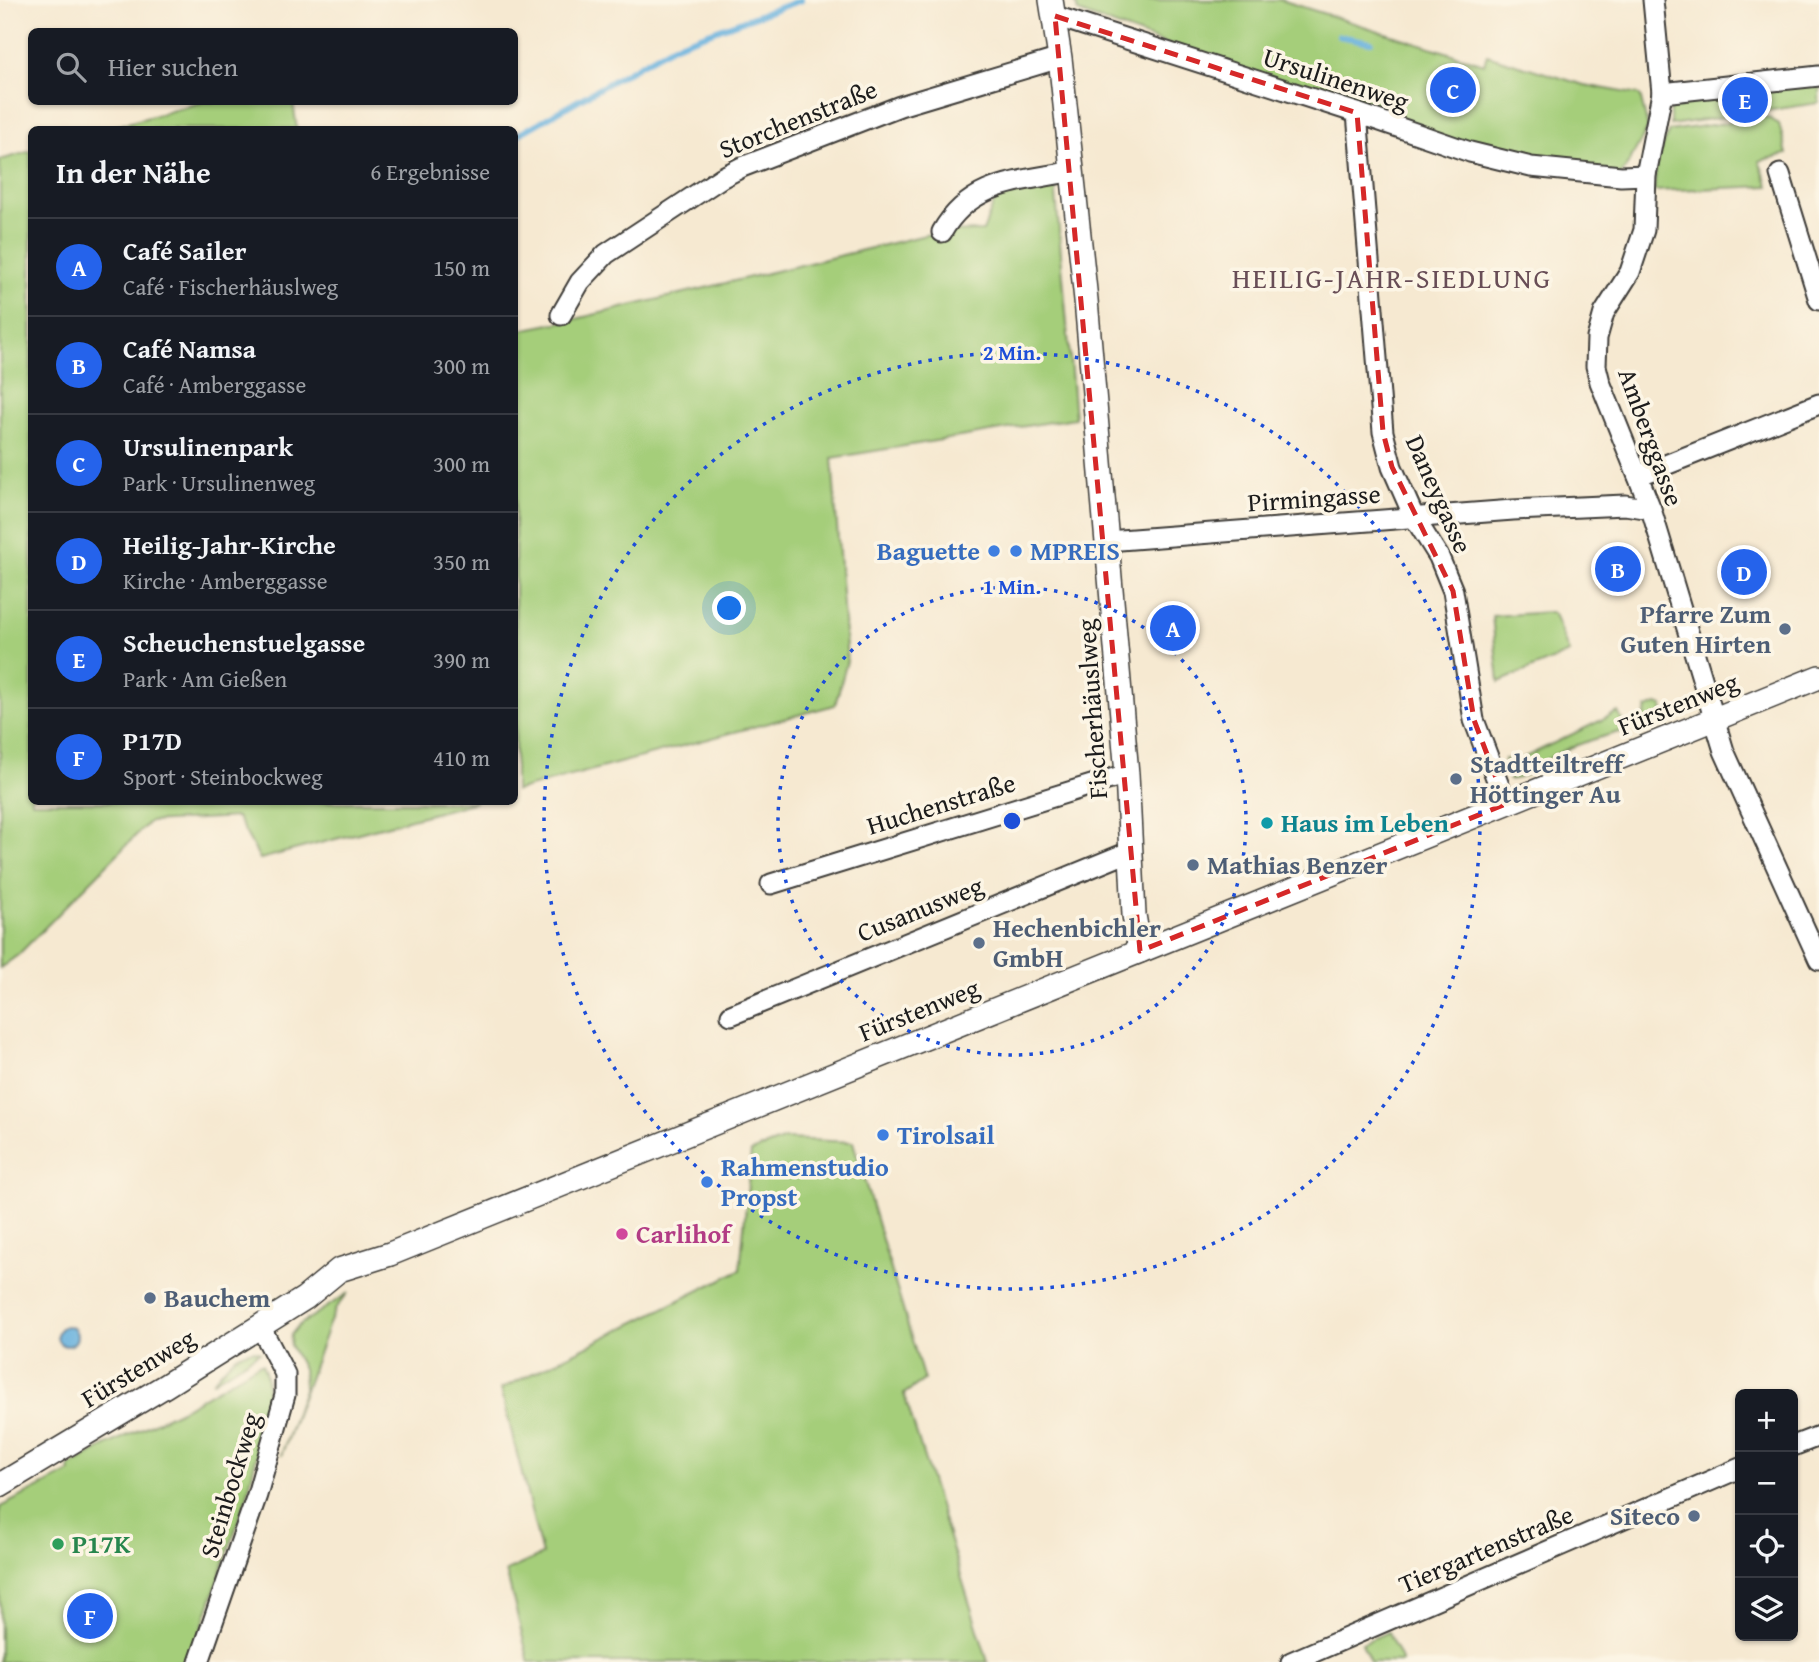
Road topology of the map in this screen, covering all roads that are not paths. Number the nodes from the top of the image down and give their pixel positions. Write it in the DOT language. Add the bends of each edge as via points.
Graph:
graph roads {
  1 [pos="1653,0"];
  2 [pos="1053,8"];
  3 [pos="1060,58"];
  4 [pos="1819,76"];
  5 [pos="1662,93"];
  6 [pos="1357,113"];
  7 [pos="1073,171"];
  8 [pos="1780,174"];
  9 [pos="1646,176"];
  10 [pos="942,232"];
  11 [pos="1819,300"];
  12 [pos="561,315"];
  13 [pos="1819,404"];
  14 [pos="1637,476"];
  15 [pos="1651,509"];
  16 [pos="1414,517"];
  17 [pos="1107,541"];
  18 [pos="1819,677"];
  19 [pos="1713,720"];
  20 [pos="1127,774"];
  21 [pos="1506,804"];
  22 [pos="1129,852"];
  23 [pos="771,884"];
  24 [pos="1140,951"];
  25 [pos="1819,960"];
  26 [pos="731,1015"];
  27 [pos="260,1326"];
  28 [pos="1819,1436"];
  29 [pos="1798,1444"];
  30 [pos="1735,1470"];
  31 [pos="0,1485"];
  32 [pos="199,1662"];
  33 [pos="1291,1662"];
  1 -- 5 [label="street, Amberggasse"];
  2 -- 3 [label="street, Fischerhäuslweg"];
  2 -- 6 [label="street, Ursulinenweg"];
  3 -- 7 [label="street, Fischerhäuslweg"];
  3 -- 12 [label="street, Storchenstraße" via="900,106 742,167 606,254 580,282"];
  4 -- 5 [label="street"];
  5 -- 9 [label="street, Amberggasse"];
  6 -- 9 [label="street, Ursulinenweg" via="1469,152 1531,167"];
  6 -- 16 [label="street, Daneygasse" via="1383,432 1392,467"];
  7 -- 10 [label="street" via="974,196 950,217"];
  7 -- 17 [label="street, Fischerhäuslweg"];
  8 -- 11 [label="street"];
  9 -- 14 [label="street, Amberggasse" via="1644,230 1630,272 1604,313 1596,366"];
  13 -- 14 [label="street"];
  14 -- 15 [label="street, Amberggasse"];
  15 -- 16 [label="street, Pirmingasse" via="1625,505"];
  15 -- 19 [label="street, Amberggasse"];
  16 -- 17 [label="street, Pirmingasse"];
  16 -- 21 [label="street, Daneygasse" via="1453,591 1474,720"];
  17 -- 20 [label="street, Fischerhäuslweg"];
  18 -- 19 [label="street, Fürstenweg"];
  19 -- 21 [label="street, Fürstenweg"];
  19 -- 25 [label="street, Amberggasse"];
  20 -- 22 [label="street, Fischerhäuslweg"];
  20 -- 23 [label="street, Huchenstraße"];
  21 -- 24 [label="street, Fürstenweg"];
  22 -- 24 [label="street, Fischerhäuslweg"];
  22 -- 26 [label="street, Cusanusweg"];
  24 -- 27 [label="street, Fürstenweg" via="390,1254 346,1283 305,1298"];
  27 -- 31 [label="street, Fürstenweg"];
  27 -- 32 [label="street, Steinbockweg" via="285,1374 285,1395 257,1495"];
  28 -- 29 [label="street"];
  30 -- 33 [label="street, Tiergartenstraße"];
}
